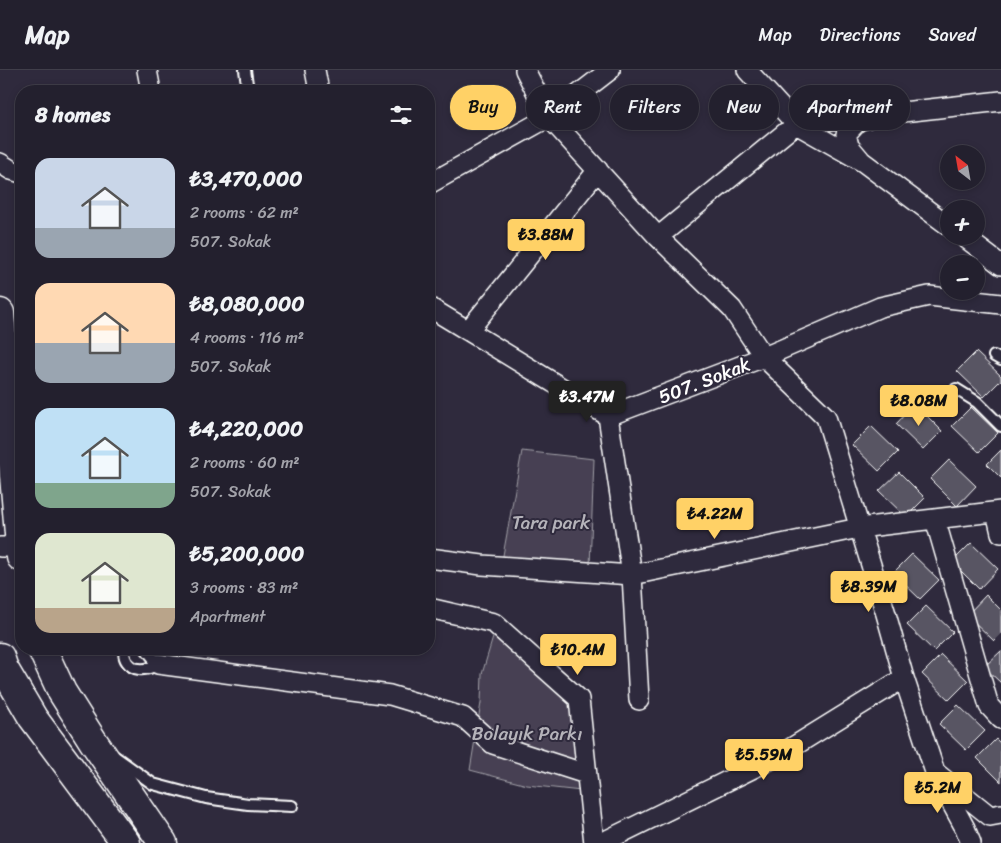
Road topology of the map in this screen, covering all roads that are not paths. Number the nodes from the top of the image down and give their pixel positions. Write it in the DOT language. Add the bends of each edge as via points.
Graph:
graph roads {
  1 [pos="147,70"];
  2 [pos="245,70"];
  3 [pos="315,70"];
  4 [pos="525,70"];
  5 [pos="610,70"];
  6 [pos="747,70"];
  7 [pos="150,85"];
  8 [pos="247,85"];
  9 [pos="318,85"];
  10 [pos="532,85"];
  11 [pos="590,85"];
  12 [pos="1001,101"];
  13 [pos="910,111"];
  14 [pos="789,116"];
  15 [pos="526,129"];
  16 [pos="560,130"];
  17 [pos="789,130"];
  18 [pos="807,130"];
  19 [pos="850,130"];
  20 [pos="863,162"];
  21 [pos="0,163"];
  22 [pos="598,170"];
  23 [pos="15,171"];
  24 [pos="435,181"];
  25 [pos="940,219"];
  26 [pos="658,237"];
  27 [pos="975,245"];
  28 [pos="1001,265"];
  29 [pos="1001,304"];
  30 [pos="435,311"];
  31 [pos="0,313"];
  32 [pos="468,331"];
  33 [pos="764,358"];
  34 [pos="956,389"];
  35 [pos="608,416"];
  36 [pos="1001,426"];
  37 [pos="998,511"];
  38 [pos="935,519"];
  39 [pos="859,528"];
  40 [pos="1001,533"];
  41 [pos="11,536"];
  42 [pos="435,559"];
  43 [pos="632,575"];
  44 [pos="435,609"];
  45 [pos="45,655"];
  46 [pos="124,655"];
  47 [pos="151,655"];
  48 [pos="0,657"];
  49 [pos="158,664"];
  50 [pos="904,678"];
  51 [pos="639,700"];
  52 [pos="1001,719"];
  53 [pos="93,741"];
  54 [pos="935,772"];
  55 [pos="586,774"];
  56 [pos="292,806"];
  57 [pos="1001,814"];
  58 [pos="126,843"];
  59 [pos="163,843"];
  60 [pos="594,843"];
  61 [pos="601,843"];
  62 [pos="971,843"];
  1 -- 7 [label="street"];
  2 -- 8 [label="lane"];
  3 -- 9 [label="street"];
  4 -- 10 [label="street"];
  5 -- 11 [label="street"];
  6 -- 14 [label="street"];
  12 -- 13 [label="street"];
  15 -- 24 [label="street"];
  16 -- 22 [label="street"];
  17 -- 26 [label="street"];
  18 -- 20 [label="street"];
  19 -- 20 [label="street" via="846,134 849,146"];
  20 -- 25 [label="street"];
  21 -- 23 [label="street"];
  22 -- 26 [label="street"];
  22 -- 32 [label="street"];
  26 -- 33 [label="street" via="732,309"];
  27 -- 28 [label="street"];
  29 -- 33 [label="street, 507. Sokak" via="929,296 888,305"];
  30 -- 32 [label="street"];
  31 -- 41 [label="main road"];
  32 -- 35 [label="street"];
  33 -- 35 [label="street, 507. Sokak"];
  33 -- 39 [label="street" via="826,417"];
  34 -- 36 [label="lane" via="977,402"];
  35 -- 43 [label="street"];
  37 -- 38 [label="street"];
  37 -- 40 [label="street"];
  38 -- 39 [label="street"];
  38 -- 52 [label="street" via="989,706"];
  39 -- 43 [label="street"];
  39 -- 50 [label="street"];
  42 -- 43 [label="street"];
  43 -- 51 [label="street"];
  44 -- 55 [label="street" via="494,623 579,699"];
  45 -- 53 [label="main road" via="62,692"];
  46 -- 49 [label="lane" via="139,670"];
  47 -- 49 [label="lane"];
  48 -- 58 [label="main road" via="33,718"];
  49 -- 55 [label="street" via="390,696 463,717 493,744"];
  50 -- 54 [label="street"];
  50 -- 61 [label="street" via="778,756"];
  53 -- 56 [label="lane" via="153,784 206,798"];
  53 -- 59 [label="main road"];
  54 -- 57 [label="street" via="990,816"];
  54 -- 62 [label="street"];
  55 -- 60 [label="street"];
}
